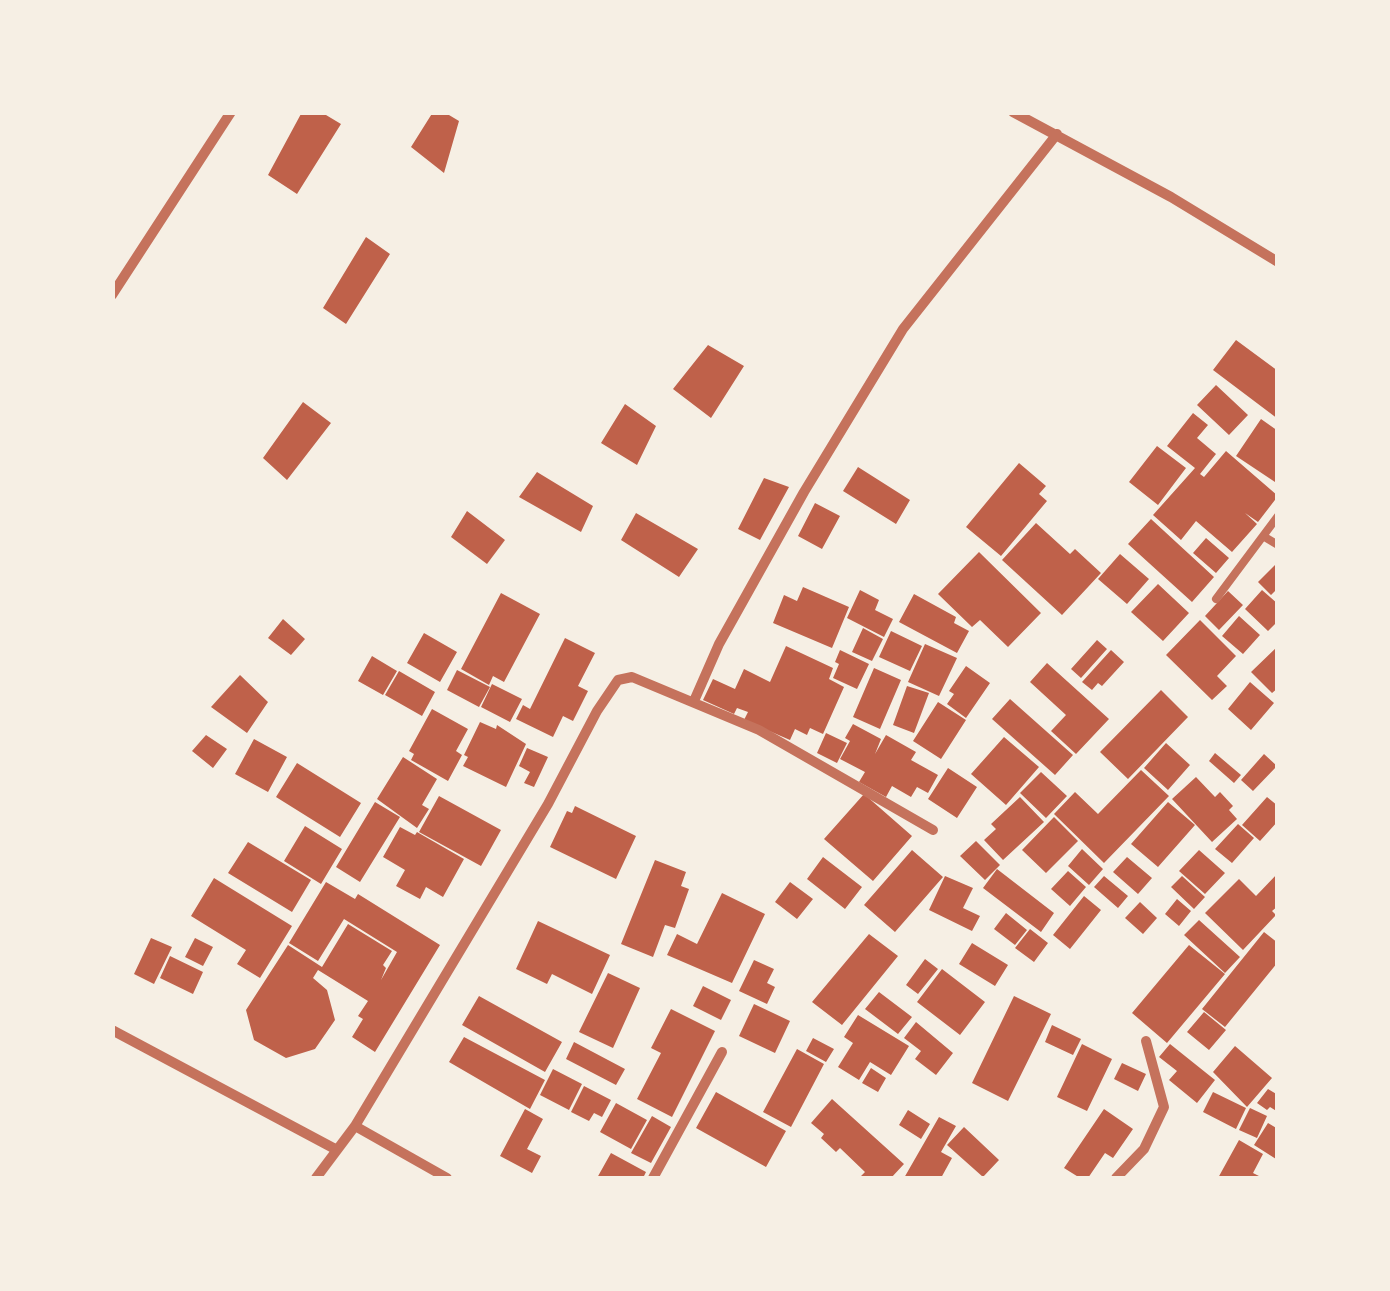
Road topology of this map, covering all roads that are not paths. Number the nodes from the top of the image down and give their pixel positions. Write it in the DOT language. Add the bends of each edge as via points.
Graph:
graph roads {
  1 [pos="232,112"];
  2 [pos="1014,112"];
  3 [pos="1057,134"];
  4 [pos="1278,262"];
  5 [pos="112,295"];
  6 [pos="1278,516"];
  7 [pos="1263,536"];
  8 [pos="1278,545"];
  9 [pos="1216,599"];
  10 [pos="694,700"];
  11 [pos="933,830"];
  12 [pos="112,1030"];
  13 [pos="1146,1042"];
  14 [pos="722,1052"];
  15 [pos="354,1126"];
  16 [pos="337,1150"];
  17 [pos="316,1178"];
  18 [pos="447,1178"];
  19 [pos="653,1178"];
  20 [pos="1116,1178"];
  1 -- 5 [label="street"];
  2 -- 3 [label="street"];
  3 -- 4 [label="street"];
  3 -- 10 [label="street" via="894,342 719,644"];
  6 -- 7 [label="lane"];
  7 -- 8 [label="lane"];
  7 -- 9 [label="lane"];
  10 -- 11 [label="street" via="807,755"];
  10 -- 15 [label="street" via="632,677 610,688 548,804"];
  12 -- 16 [label="street"];
  13 -- 20 [label="street" via="1164,1107 1144,1149"];
  14 -- 19 [label="street"];
  15 -- 16 [label="street"];
  15 -- 18 [label="street"];
  16 -- 17 [label="street"];
}
